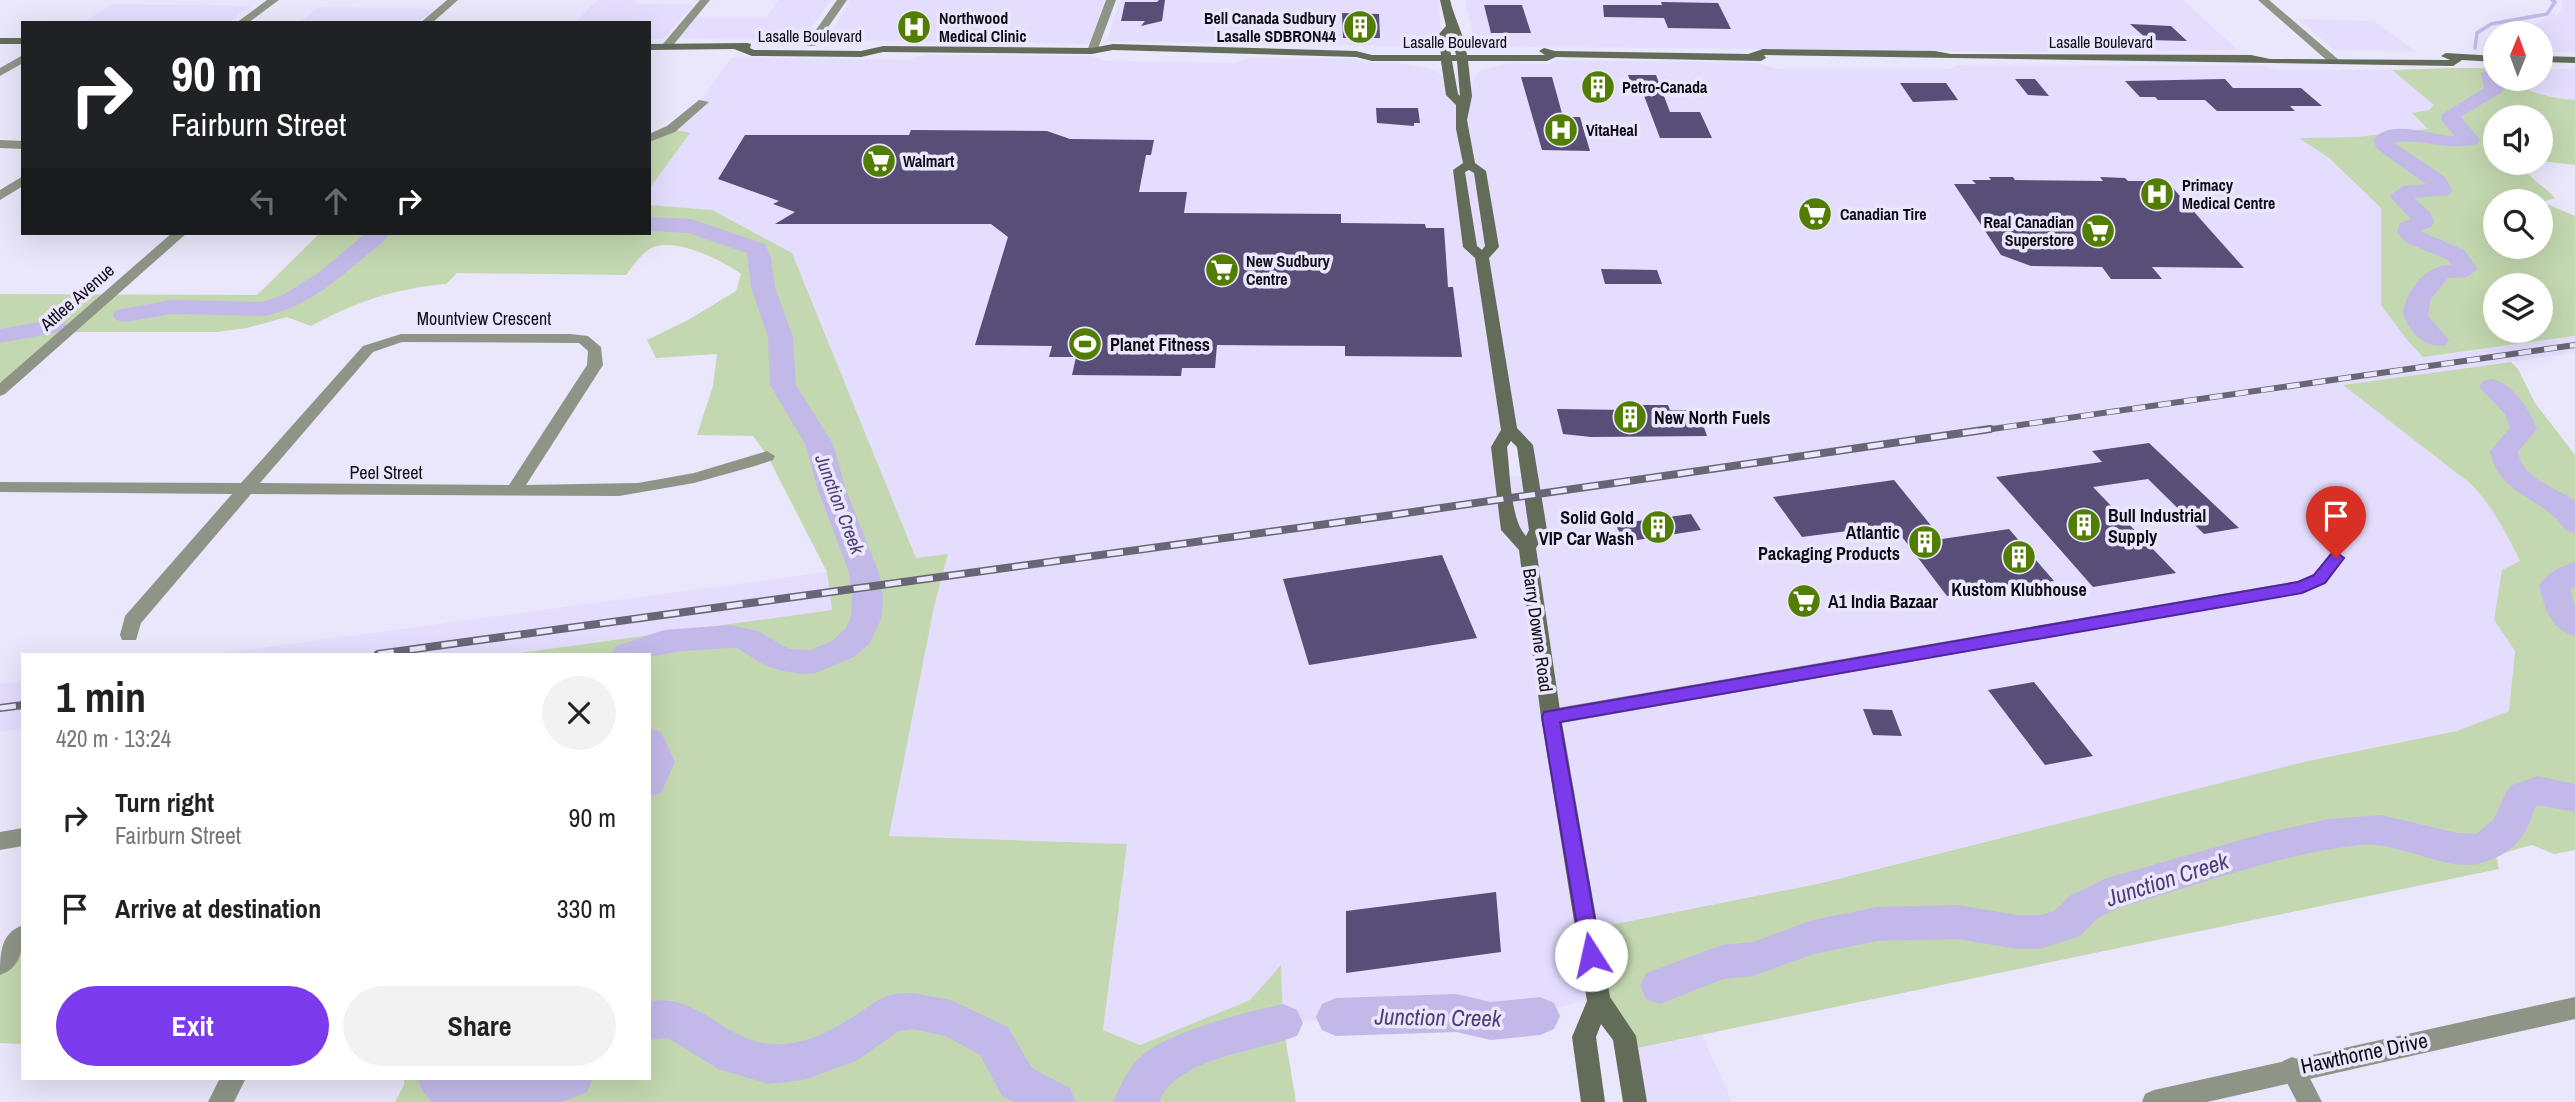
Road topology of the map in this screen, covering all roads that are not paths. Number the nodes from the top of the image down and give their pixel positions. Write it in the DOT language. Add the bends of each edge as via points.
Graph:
graph roads {
  1 [pos="274,0"];
  2 [pos="453,0"];
  3 [pos="705,0"];
  4 [pos="842,0"];
  5 [pos="1111,0"];
  6 [pos="1445,0"];
  7 [pos="2263,0"];
  8 [pos="244,21"];
  9 [pos="427,21"];
  10 [pos="1451,27"];
  11 [pos="0,41"];
  12 [pos="21,41"];
  13 [pos="811,44"];
  14 [pos="651,47"];
  15 [pos="666,47"];
  16 [pos="738,47"];
  17 [pos="883,49"];
  18 [pos="1092,51"];
  19 [pos="1356,54"];
  20 [pos="1445,54"];
  21 [pos="1461,54"];
  22 [pos="1554,54"];
  23 [pos="2325,54"];
  24 [pos="1401,58"];
  25 [pos="1512,58"];
  26 [pos="2251,58"];
  27 [pos="21,59"];
  28 [pos="2457,59"];
  29 [pos="2483,59"];
  30 [pos="2553,59"];
  31 [pos="2575,60"];
  32 [pos="2335,62"];
  33 [pos="1448,71"];
  34 [pos="0,73"];
  35 [pos="1463,97"];
  36 [pos="703,102"];
  37 [pos="651,137"];
  38 [pos="0,144"];
  39 [pos="21,145"];
  40 [pos="1468,165"];
  41 [pos="21,181"];
  42 [pos="0,196"];
  43 [pos="178,235"];
  44 [pos="1482,257"];
  45 [pos="0,391"];
  46 [pos="1509,429"];
  47 [pos="767,456"];
  48 [pos="0,487"];
  49 [pos="243,490"];
  50 [pos="513,492"];
  51 [pos="1527,548"];
  52 [pos="2336,558"];
  53 [pos="129,635"];
  54 [pos="1550,717"];
  55 [pos="21,837"];
  56 [pos="0,841"];
  57 [pos="21,938"];
  58 [pos="0,965"];
  59 [pos="1598,1001"];
  60 [pos="2573,1010"];
  61 [pos="2292,1069"];
  62 [pos="233,1080"];
  63 [pos="220,1102"];
  64 [pos="1593,1102"];
  65 [pos="1635,1102"];
  66 [pos="2154,1102"];
  67 [pos="2309,1102"];
  1 -- 8 [label="street"];
  2 -- 9 [label="street"];
  3 -- 15 [label="street"];
  4 -- 13 [label="street"];
  5 -- 18 [label="street"];
  6 -- 10 [label="main road, Barry Downe Road"];
  7 -- 23 [label="street"];
  10 -- 20 [label="main road, Barry Downe Road" via="1443,35"];
  10 -- 21 [label="main road, Barry Downe Road" via="1459,35"];
  11 -- 12 [label="main road"];
  13 -- 16 [label="main road, Lasalle Boulevard"];
  13 -- 17 [label="main road, Lasalle Boulevard" via="869,44"];
  14 -- 15 [label="main road, Lasalle Boulevard"];
  15 -- 16 [label="main road, Lasalle Boulevard"];
  16 -- 17 [label="main road, Lasalle Boulevard" via="784,53 861,54"];
  17 -- 18 [label="main road, Lasalle Boulevard"];
  18 -- 19 [label="main road, Lasalle Boulevard" via="1108,56 1236,58 1250,52"];
  19 -- 20 [label="main road, Lasalle Boulevard" via="1372,50"];
  19 -- 24 [label="main road, Lasalle Boulevard"];
  20 -- 21 [label="main road, Lasalle Boulevard"];
  20 -- 24 [label="main road, Lasalle Boulevard"];
  20 -- 33 [label="main road, Barry Downe Road"];
  21 -- 22 [label="main road, Lasalle Boulevard"];
  21 -- 25 [label="main road, Lasalle Boulevard"];
  21 -- 35 [label="main road, Barry Downe Road"];
  22 -- 25 [label="main road, Lasalle Boulevard"];
  22 -- 26 [label="main road, Lasalle Boulevard" via="1942,62 1951,57"];
  23 -- 26 [label="main road, Lasalle Boulevard" via="2259,53"];
  23 -- 28 [label="main road, Lasalle Boulevard"];
  23 -- 32 [label="street"];
  24 -- 33 [label="main road" via="1425,61"];
  25 -- 35 [label="main road" via="1477,67"];
  26 -- 32 [label="main road, Lasalle Boulevard"];
  27 -- 34 [label="street"];
  28 -- 29 [label="main road, Lasalle Boulevard"];
  28 -- 32 [label="main road, Lasalle Boulevard" via="2452,63"];
  30 -- 31 [label="main road"];
  33 -- 35 [label="main road, Barry Downe Road" via="1452,95"];
  35 -- 40 [label="main road, Barry Downe Road"];
  36 -- 37 [label="street" via="671,129"];
  38 -- 39 [label="street"];
  40 -- 44 [label="main road, Barry Downe Road" via="1459,170 1468,234 1470,247"];
  40 -- 44 [label="main road, Barry Downe Road" via="1480,171 1492,247"];
  41 -- 42 [label="street"];
  43 -- 45 [label="street, Attlee Avenue"];
  44 -- 46 [label="main road, Barry Downe Road"];
  46 -- 51 [label="main road, Barry Downe Road" via="1499,447 1505,498 1510,530"];
  46 -- 51 [label="main road, Barry Downe Road" via="1525,444 1535,506 1538,530"];
  47 -- 50 [label="street, Peel Street" via="657,487"];
  48 -- 49 [label="street, Peel Street"];
  49 -- 50 [label="street, Peel Street"];
  49 -- 50 [label="street, Mountview Crescent" via="369,349 419,336 583,339 596,350 595,365"];
  49 -- 53 [label="street, Mountview Crescent" via="132,621"];
  51 -- 54 [label="main road, Barry Downe Road"];
  52 -- 54 [label="street" via="2319,579 2302,587"];
  54 -- 59 [label="main road, Barry Downe Road"];
  55 -- 56 [label="street"];
  57 -- 58 [label="street"];
  59 -- 64 [label="main road" via="1584,1037"];
  59 -- 65 [label="main road, Barry Downe Road" via="1624,1036"];
  60 -- 61 [label="street, Hawthorne Drive"];
  61 -- 66 [label="street, Hawthorne Drive"];
  61 -- 67 [label="street"];
  62 -- 63 [label="street"];
}
